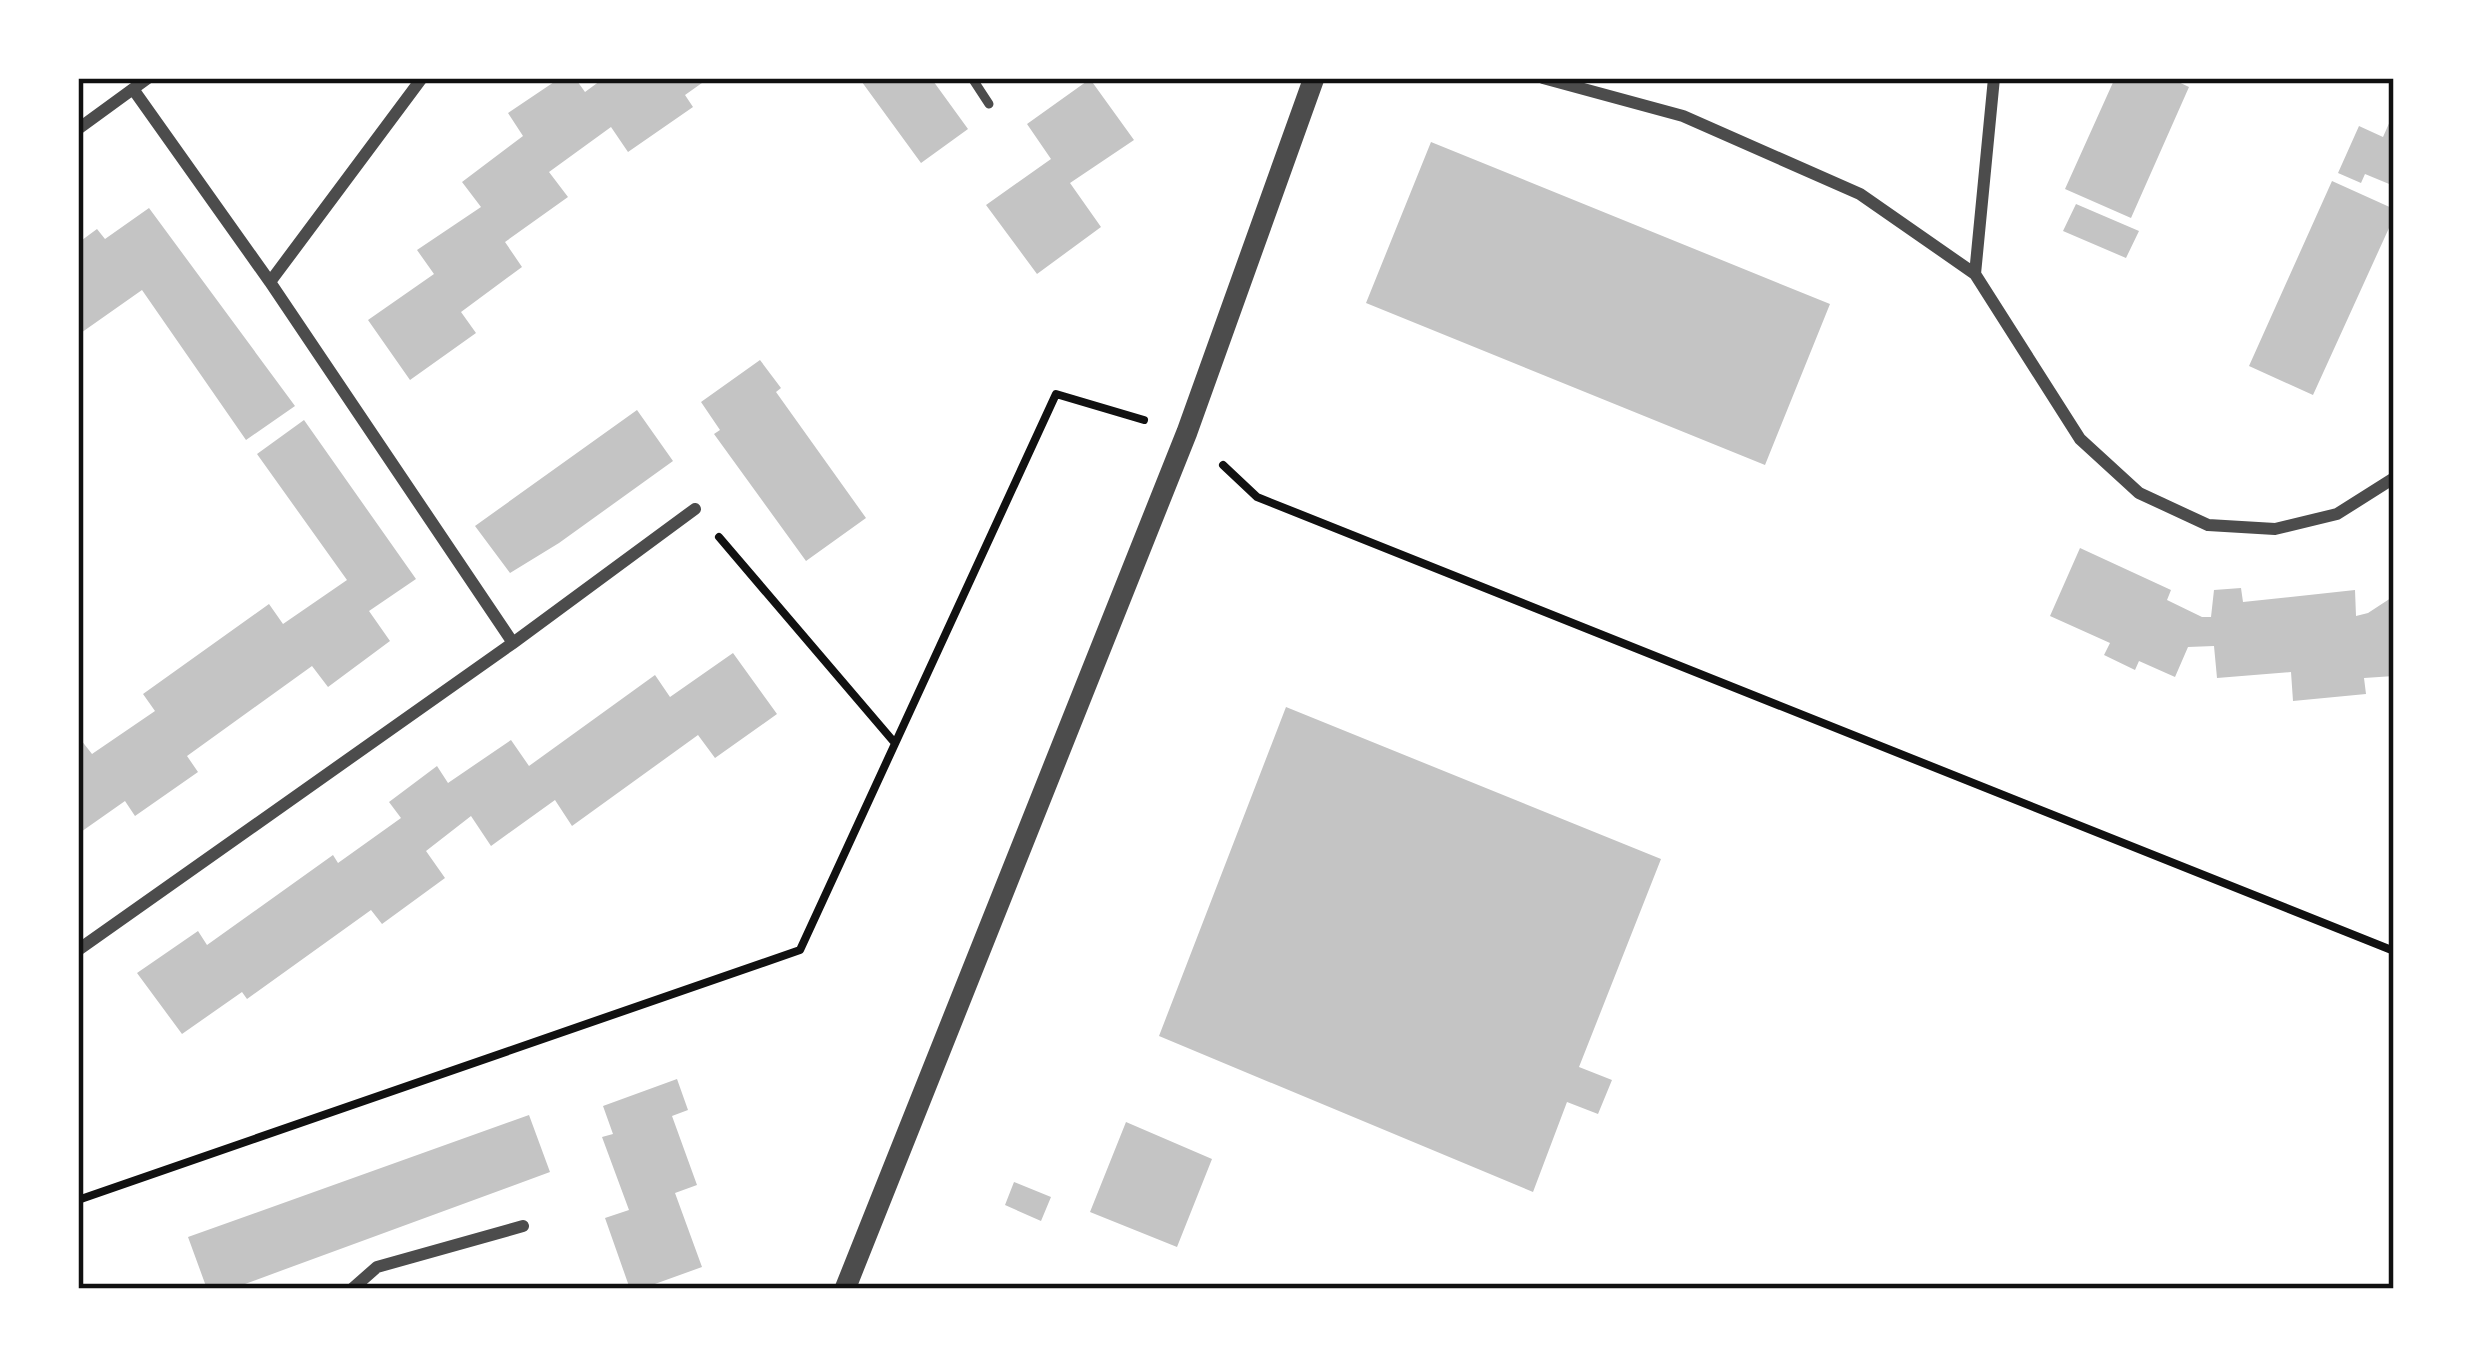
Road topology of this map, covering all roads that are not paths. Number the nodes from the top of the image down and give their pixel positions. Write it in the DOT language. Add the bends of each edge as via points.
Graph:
graph roads {
  1 [pos="148,78"];
  2 [pos="422,78"];
  3 [pos="972,78"];
  4 [pos="1314,78"];
  5 [pos="1543,78"];
  6 [pos="1994,78"];
  7 [pos="133,89"];
  8 [pos="989,104"];
  9 [pos="78,130"];
  10 [pos="1975,274"];
  11 [pos="270,282"];
  12 [pos="2394,478"];
  13 [pos="695,509"];
  14 [pos="513,643"];
  15 [pos="78,950"];
  16 [pos="524,1226"];
  17 [pos="352,1289"];
  18 [pos="845,1289"];
  1 -- 7 [label="street"];
  2 -- 11 [label="street"];
  3 -- 8 [label="lane"];
  4 -- 18 [label="street" via="1187,432"];
  5 -- 10 [label="street" via="1683,116 1860,194"];
  6 -- 10 [label="street"];
  7 -- 9 [label="street"];
  7 -- 11 [label="street"];
  10 -- 12 [label="street" via="2080,440 2139,493 2208,525 2275,529 2337,514"];
  11 -- 14 [label="street"];
  13 -- 14 [label="street"];
  14 -- 15 [label="street"];
  16 -- 17 [label="street" via="376,1267"];
}
